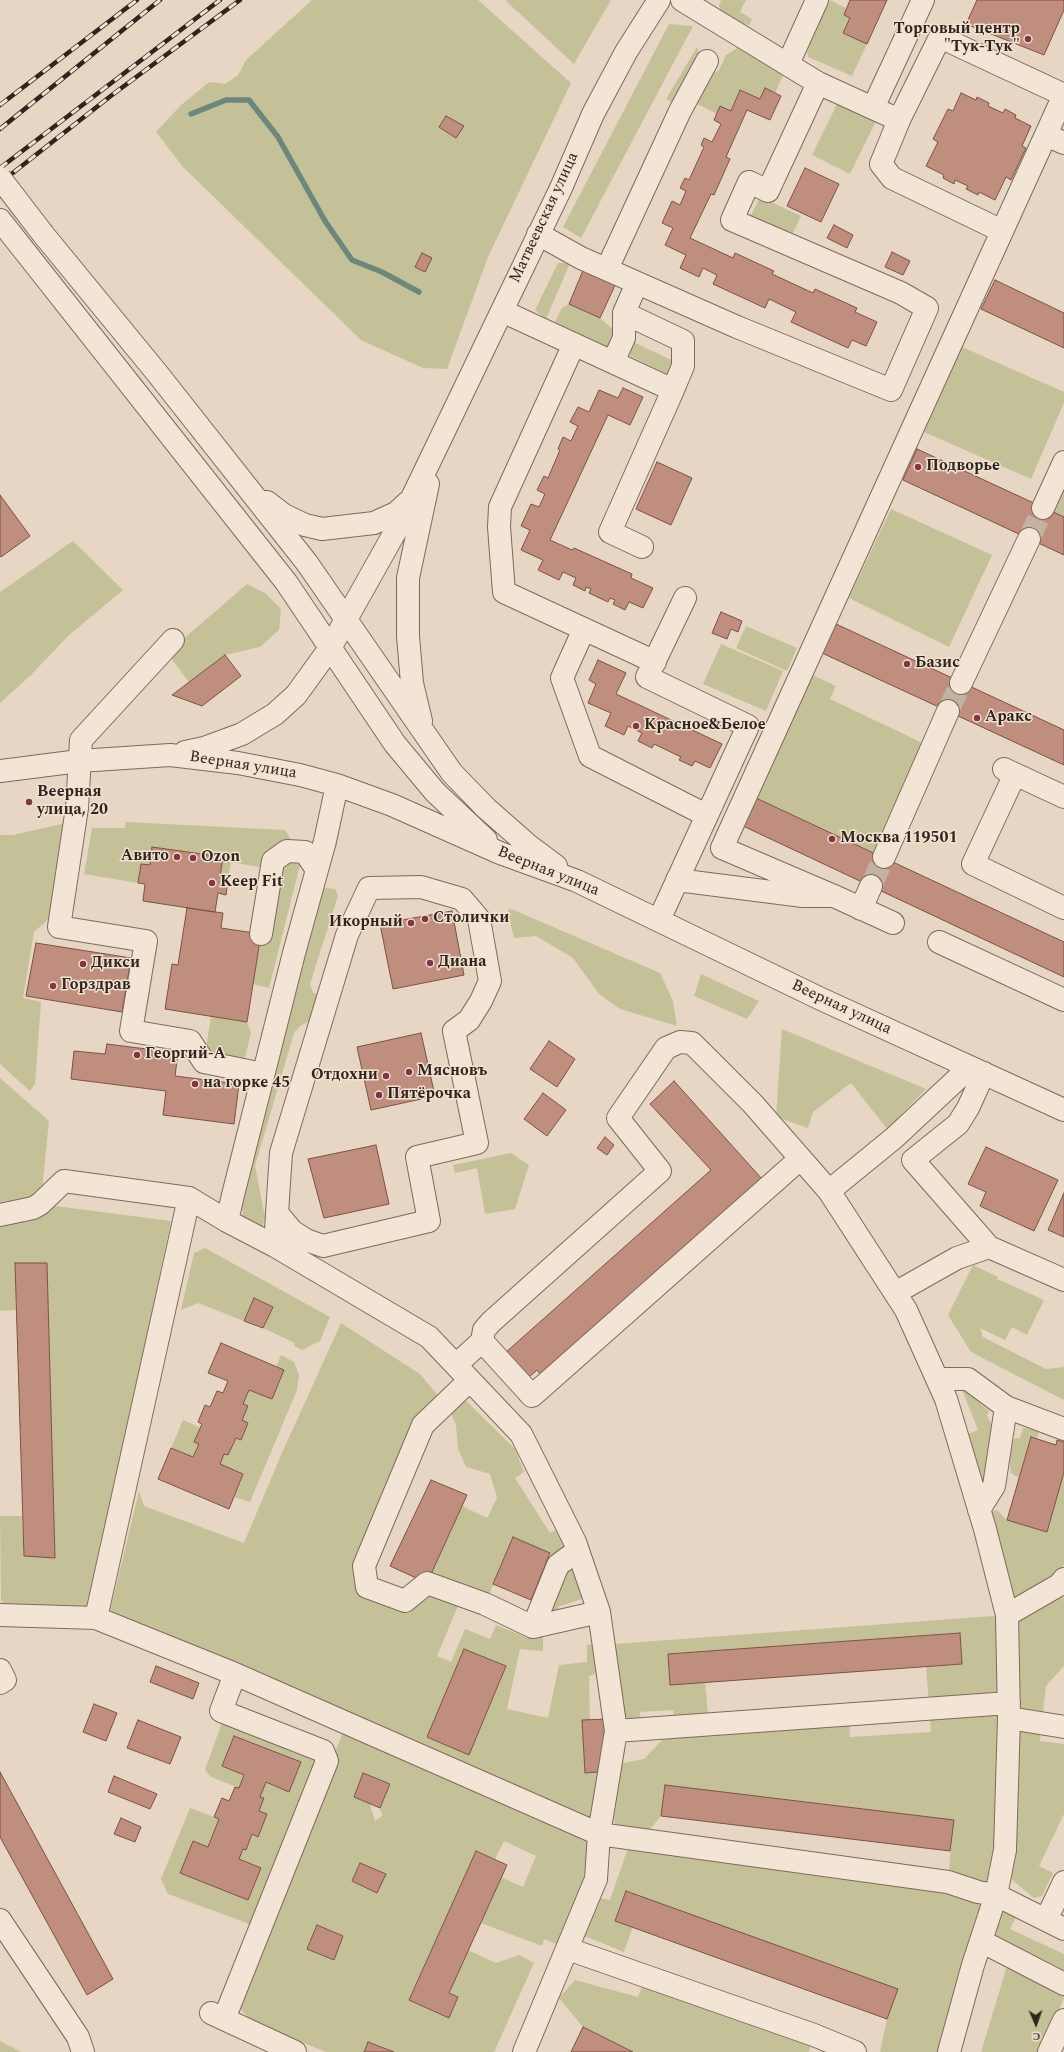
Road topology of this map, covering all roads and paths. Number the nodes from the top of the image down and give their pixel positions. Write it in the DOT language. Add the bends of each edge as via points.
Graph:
graph roads {
  1 [pos="659,0"];
  2 [pos="682,0"];
  3 [pos="816,0"];
  4 [pos="923,0"];
  5 [pos="707,61"];
  6 [pos="788,64"];
  7 [pos="818,82"];
  8 [pos="1064,95"];
  9 [pos="873,108"];
  10 [pos="899,120"];
  11 [pos="1055,139"];
  12 [pos="0,178"];
  13 [pos="0,220"];
  14 [pos="1002,230"];
  15 [pos="538,234"];
  16 [pos="607,270"];
  17 [pos="637,282"];
  18 [pos="502,312"];
  19 [pos="624,313"];
  20 [pos="574,344"];
  21 [pos="613,362"];
  22 [pos="673,390"];
  23 [pos="439,441"];
  24 [pos="1064,462"];
  25 [pos="249,490"];
  26 [pos="411,500"];
  27 [pos="1043,508"];
  28 [pos="1029,539"];
  29 [pos="642,547"];
  30 [pos="685,598"];
  31 [pos="347,620"];
  32 [pos="584,630"];
  33 [pos="173,640"];
  34 [pos="330,648"];
  35 [pos="655,662"];
  36 [pos="961,682"];
  37 [pos="948,712"];
  38 [pos="425,735"];
  39 [pos="170,755"];
  40 [pos="79,761"];
  41 [pos="0,771"];
  42 [pos="337,785"];
  43 [pos="718,791"];
  44 [pos="1064,797"];
  45 [pos="742,803"];
  46 [pos="706,815"];
  47 [pos="500,853"];
  48 [pos="884,858"];
  49 [pos="317,870"];
  50 [pos="677,880"];
  51 [pos="577,881"];
  52 [pos="871,886"];
  53 [pos="834,896"];
  54 [pos="1064,908"];
  55 [pos="861,909"];
  56 [pos="659,920"];
  57 [pos="893,923"];
  58 [pos="260,934"];
  59 [pos="939,942"];
  60 [pos="1064,1000"];
  61 [pos="977,1070"];
  62 [pos="263,1074"];
  63 [pos="1064,1110"];
  64 [pos="800,1159"];
  65 [pos="829,1191"];
  66 [pos="189,1198"];
  67 [pos="277,1213"];
  68 [pos="0,1215"];
  69 [pos="228,1221"];
  70 [pos="275,1246"];
  71 [pos="988,1247"];
  72 [pos="1064,1280"];
  73 [pos="895,1293"];
  74 [pos="482,1341"];
  75 [pos="463,1373"];
  76 [pos="937,1379"];
  77 [pos="1006,1407"];
  78 [pos="1064,1429"];
  79 [pos="979,1510"];
  80 [pos="577,1551"];
  81 [pos="1062,1585"];
  82 [pos="599,1612"];
  83 [pos="1007,1614"];
  84 [pos="0,1615"];
  85 [pos="96,1618"];
  86 [pos="533,1627"];
  87 [pos="0,1670"];
  88 [pos="235,1674"];
  89 [pos="0,1683"];
  90 [pos="1009,1711"];
  91 [pos="1064,1727"];
  92 [pos="616,1730"];
  93 [pos="599,1834"];
  94 [pos="1064,1882"];
  95 [pos="996,1895"];
  96 [pos="0,1920"];
  97 [pos="1055,1924"];
  98 [pos="981,1941"];
  99 [pos="568,1949"];
  100 [pos="1064,1984"];
  101 [pos="1064,2020"];
  102 [pos="83,2052"];
  103 [pos="295,2052"];
  104 [pos="524,2052"];
  105 [pos="855,2052"];
  106 [pos="949,2052"];
  107 [pos="1049,2052"];
  1 -- 15 [label="street, Матвеевская улица" via="626,52 592,114 561,188"];
  2 -- 6 [label="street"];
  3 -- 6 [label="street"];
  4 -- 9 [label="street"];
  5 -- 16 [label="street" via="680,111"];
  6 -- 7 [label="street"];
  7 -- 9 [label="street"];
  7 -- 17 [label="street" via="768,191 749,182 732,220 901,293 927,308 891,390 737,327"];
  8 -- 10 [label="street" via="940,37"];
  8 -- 11 [label="street"];
  9 -- 10 [label="street"];
  10 -- 14 [label="street" via="881,164 892,178"];
  11 -- 14 [label="street"];
  12 -- 25 [label="street, bridge"];
  13 -- 34 [label="street" via="286,582"];
  14 -- 45 [label="street"];
  15 -- 16 [label="street"];
  15 -- 18 [label="street, Матвеевская улица"];
  16 -- 17 [label="street"];
  17 -- 19 [label="street"];
  18 -- 20 [label="street"];
  18 -- 23 [label="street, Матвеевская улица"];
  19 -- 21 [label="street" via="624,338"];
  19 -- 22 [label="street" via="683,341 683,366"];
  20 -- 21 [label="street"];
  20 -- 32 [label="street" via="500,507 499,527 504,592"];
  21 -- 22 [label="street"];
  22 -- 29 [label="street" via="610,532"];
  23 -- 26 [label="street"];
  23 -- 38 [label="street" via="408,578 408,636 412,683"];
  24 -- 27 [label="street"];
  25 -- 26 [label="street" via="284,515 305,525 322,529 374,523 396,514"];
  25 -- 31 [label="street" via="307,563"];
  26 -- 31 [label="street"];
  28 -- 36 [label="street"];
  30 -- 35 [label="street"];
  31 -- 34 [label="street"];
  31 -- 38 [label="street"];
  32 -- 35 [label="street"];
  32 -- 46 [label="street" via="562,678 590,756"];
  33 -- 40 [label="street" via="80,740"];
  34 -- 39 [label="street" via="296,695 275,714 242,734 204,748"];
  34 -- 47 [label="street" via="395,744 435,792"];
  35 -- 43 [label="street" via="647,677 748,726"];
  37 -- 48 [label="street"];
  38 -- 51 [label="street" via="452,773 487,809 528,845"];
  39 -- 40 [label="street, Веерная улица"];
  39 -- 42 [label="street, Веерная улица" via="238,763"];
  40 -- 41 [label="street, Веерная улица"];
  40 -- 62 [label="street" via="77,808 59,927 146,941 131,1031 190,1041 204,1062"];
  42 -- 47 [label="street, Веерная улица" via="392,805"];
  42 -- 49 [label="street"];
  43 -- 45 [label="street"];
  43 -- 46 [label="street"];
  44 -- 54 [label="street" via="1009,771 973,864"];
  45 -- 53 [label="street" via="722,848"];
  46 -- 50 [label="street"];
  47 -- 51 [label="street, Веерная улица"];
  49 -- 58 [label="street" via="305,852 287,851 273,861"];
  49 -- 62 [label="street"];
  50 -- 53 [label="street" via="803,896"];
  50 -- 56 [label="street"];
  51 -- 56 [label="street, Веерная улица"];
  52 -- 55 [label="street"];
  53 -- 55 [label="street"];
  55 -- 57 [label="street"];
  56 -- 61 [label="street, Веерная улица" via="816,997"];
  59 -- 60 [label="street"];
  61 -- 63 [label="street, Веерная улица"];
  61 -- 65 [label="street"];
  61 -- 71 [label="street" via="968,1108 958,1124 913,1160"];
  62 -- 69 [label="street"];
  64 -- 65 [label="street"];
  64 -- 74 [label="street" via="532,1396"];
  64 -- 74 [label="street" via="753,1104 692,1044 680,1042 666,1048 618,1118 660,1171 490,1322 484,1330"];
  65 -- 73 [label="street"];
  66 -- 68 [label="street" via="64,1181 33,1208"];
  66 -- 69 [label="street"];
  66 -- 85 [label="street"];
  67 -- 67 [label="street" via="281,1152 347,935 369,888 421,886 462,899 479,919 490,981 481,1002 469,1020 454,1031 477,1143 417,1157 429,1221 323,1246 306,1240 292,1231"];
  67 -- 70 [label="street"];
  69 -- 70 [label="street"];
  70 -- 75 [label="street" via="429,1337"];
  71 -- 72 [label="street"];
  71 -- 73 [label="street" via="957,1258"];
  73 -- 76 [label="street" via="906,1310"];
  74 -- 75 [label="street"];
  75 -- 80 [label="street" via="521,1434 575,1542"];
  75 -- 86 [label="street" via="423,1425 364,1566 367,1587 405,1601 427,1583 485,1604"];
  76 -- 77 [label="street" via="968,1379"];
  76 -- 79 [label="street" via="946,1399"];
  77 -- 78 [label="street"];
  77 -- 79 [label="street" via="994,1486"];
  79 -- 83 [label="street"];
  80 -- 82 [label="street"];
  80 -- 86 [label="street" via="558,1565"];
  81 -- 83 [label="street"];
  82 -- 86 [label="street"];
  82 -- 92 [label="street"];
  83 -- 90 [label="street"];
  84 -- 85 [label="street"];
  85 -- 88 [label="street"];
  87 -- 89 [label="street" via="5,1680"];
  88 -- 93 [label="street"];
  88 -- 103 [label="street" via="221,1711 323,1751 327,1760 217,2016"];
  90 -- 91 [label="street"];
  90 -- 92 [label="street"];
  90 -- 95 [label="street" via="1005,1850"];
  92 -- 93 [label="street"];
  93 -- 95 [label="street" via="948,1882"];
  93 -- 99 [label="street" via="596,1879"];
  94 -- 97 [label="street"];
  95 -- 97 [label="street"];
  95 -- 98 [label="street"];
  96 -- 102 [label="street" via="78,2036"];
  98 -- 100 [label="street"];
  98 -- 106 [label="street"];
  99 -- 104 [label="street"];
  99 -- 105 [label="street" via="814,2035"];
  101 -- 107 [label="street"];
}
